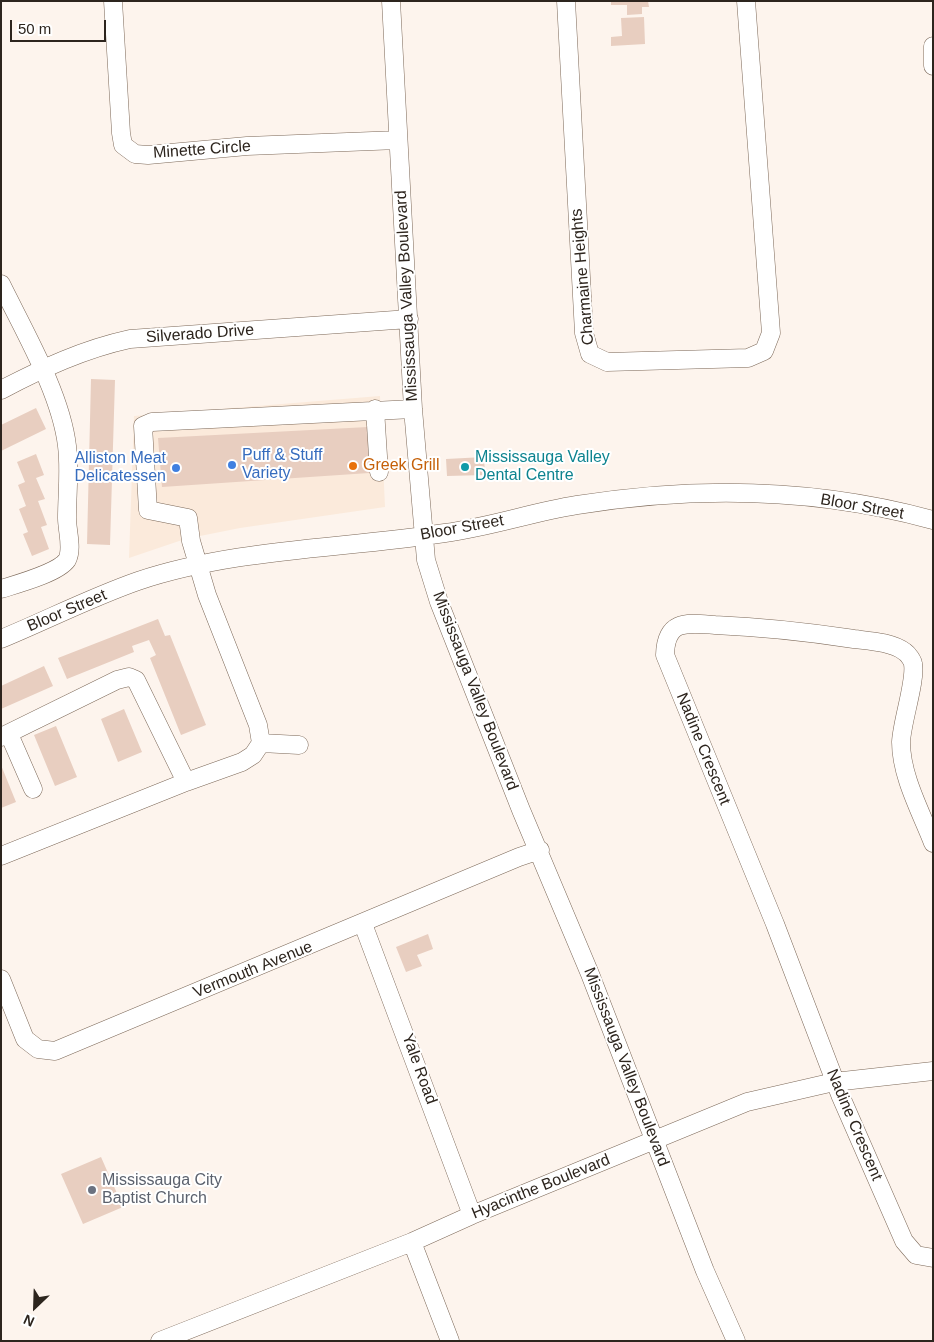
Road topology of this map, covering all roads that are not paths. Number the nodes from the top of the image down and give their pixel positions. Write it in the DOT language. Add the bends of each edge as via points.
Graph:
graph roads {
  1 [pos="113,1"];
  2 [pos="391,1"];
  3 [pos="566,1"];
  4 [pos="746,1"];
  5 [pos="933,46"];
  6 [pos="933,66"];
  7 [pos="398,140"];
  8 [pos="1,284"];
  9 [pos="409,319"];
  10 [pos="43,368"];
  11 [pos="1,390"];
  12 [pos="375,409"];
  13 [pos="413,409"];
  14 [pos="379,472"];
  15 [pos="933,520"];
  16 [pos="424,536"];
  17 [pos="197,566"];
  18 [pos="1,589"];
  19 [pos="1,639"];
  20 [pos="5,735"];
  21 [pos="261,743"];
  22 [pos="298,745"];
  23 [pos="186,782"];
  24 [pos="33,789"];
  25 [pos="933,843"];
  26 [pos="540,850"];
  27 [pos="1,856"];
  28 [pos="363,924"];
  29 [pos="1,979"];
  30 [pos="933,1071"];
  31 [pos="834,1082"];
  32 [pos="654,1140"];
  33 [pos="472,1215"];
  34 [pos="412,1242"];
  35 [pos="933,1258"];
  36 [pos="160,1341"];
  37 [pos="450,1341"];
  38 [pos="736,1341"];
  1 -- 7 [label="street, Minette Circle" via="120,133 123,145 135,154"];
  2 -- 7 [label="street, Mississauga Valley Boulevard"];
  3 -- 4 [label="street, Charmaine Heights" via="584,333 590,354 607,362 748,358 764,351 771,333"];
  5 -- 6 [label="street"];
  7 -- 9 [label="street, Mississauga Valley Boulevard"];
  8 -- 10 [label="street"];
  9 -- 10 [label="street, Silverado Drive" via="130,339 100,346"];
  9 -- 13 [label="street, Mississauga Valley Boulevard"];
  10 -- 11 [label="street, Silverado Drive"];
  10 -- 18 [label="street" via="68,446 67,527 70,552 66,561 56,569"];
  12 -- 13 [label="street"];
  12 -- 14 [label="street"];
  12 -- 17 [label="street" via="152,422 143,426 148,510 188,518"];
  13 -- 16 [label="street, Mississauga Valley Boulevard"];
  15 -- 16 [label="street, Bloor Street" via="872,506 810,498 671,493 575,505"];
  16 -- 17 [label="street, Bloor Street" via="251,556"];
  16 -- 26 [label="street, Mississauga Valley Boulevard" via="426,560 439,602"];
  17 -- 19 [label="street, Bloor Street" via="139,581"];
  17 -- 21 [label="street" via="258,725"];
  20 -- 23 [label="street" via="129,677 136,680"];
  20 -- 24 [label="street"];
  21 -- 22 [label="street"];
  21 -- 23 [label="street" via="253,755 242,762"];
  23 -- 27 [label="street"];
  25 -- 31 [label="street, Nadine Crescent" via="908,778 901,744 913,674 913,662 906,652 885,643 785,628 706,624 681,625 673,630 666,640 666,655"];
  26 -- 28 [label="street, Vermouth Avenue"];
  26 -- 32 [label="street, Mississauga Valley Boulevard"];
  28 -- 29 [label="street, Vermouth Avenue" via="55,1051 38,1049 26,1039"];
  28 -- 33 [label="street, Yale Road"];
  30 -- 31 [label="street, Hyacinthe Boulevard"];
  31 -- 32 [label="street, Hyacinthe Boulevard" via="747,1102"];
  31 -- 35 [label="street, Nadine Crescent" via="904,1242 916,1255"];
  32 -- 33 [label="street, Hyacinthe Boulevard"];
  32 -- 38 [label="street, Mississauga Valley Boulevard" via="704,1271"];
  33 -- 34 [label="street, Hyacinthe Boulevard"];
  34 -- 36 [label="street, Hyacinthe Boulevard"];
  34 -- 37 [label="street"];
}
